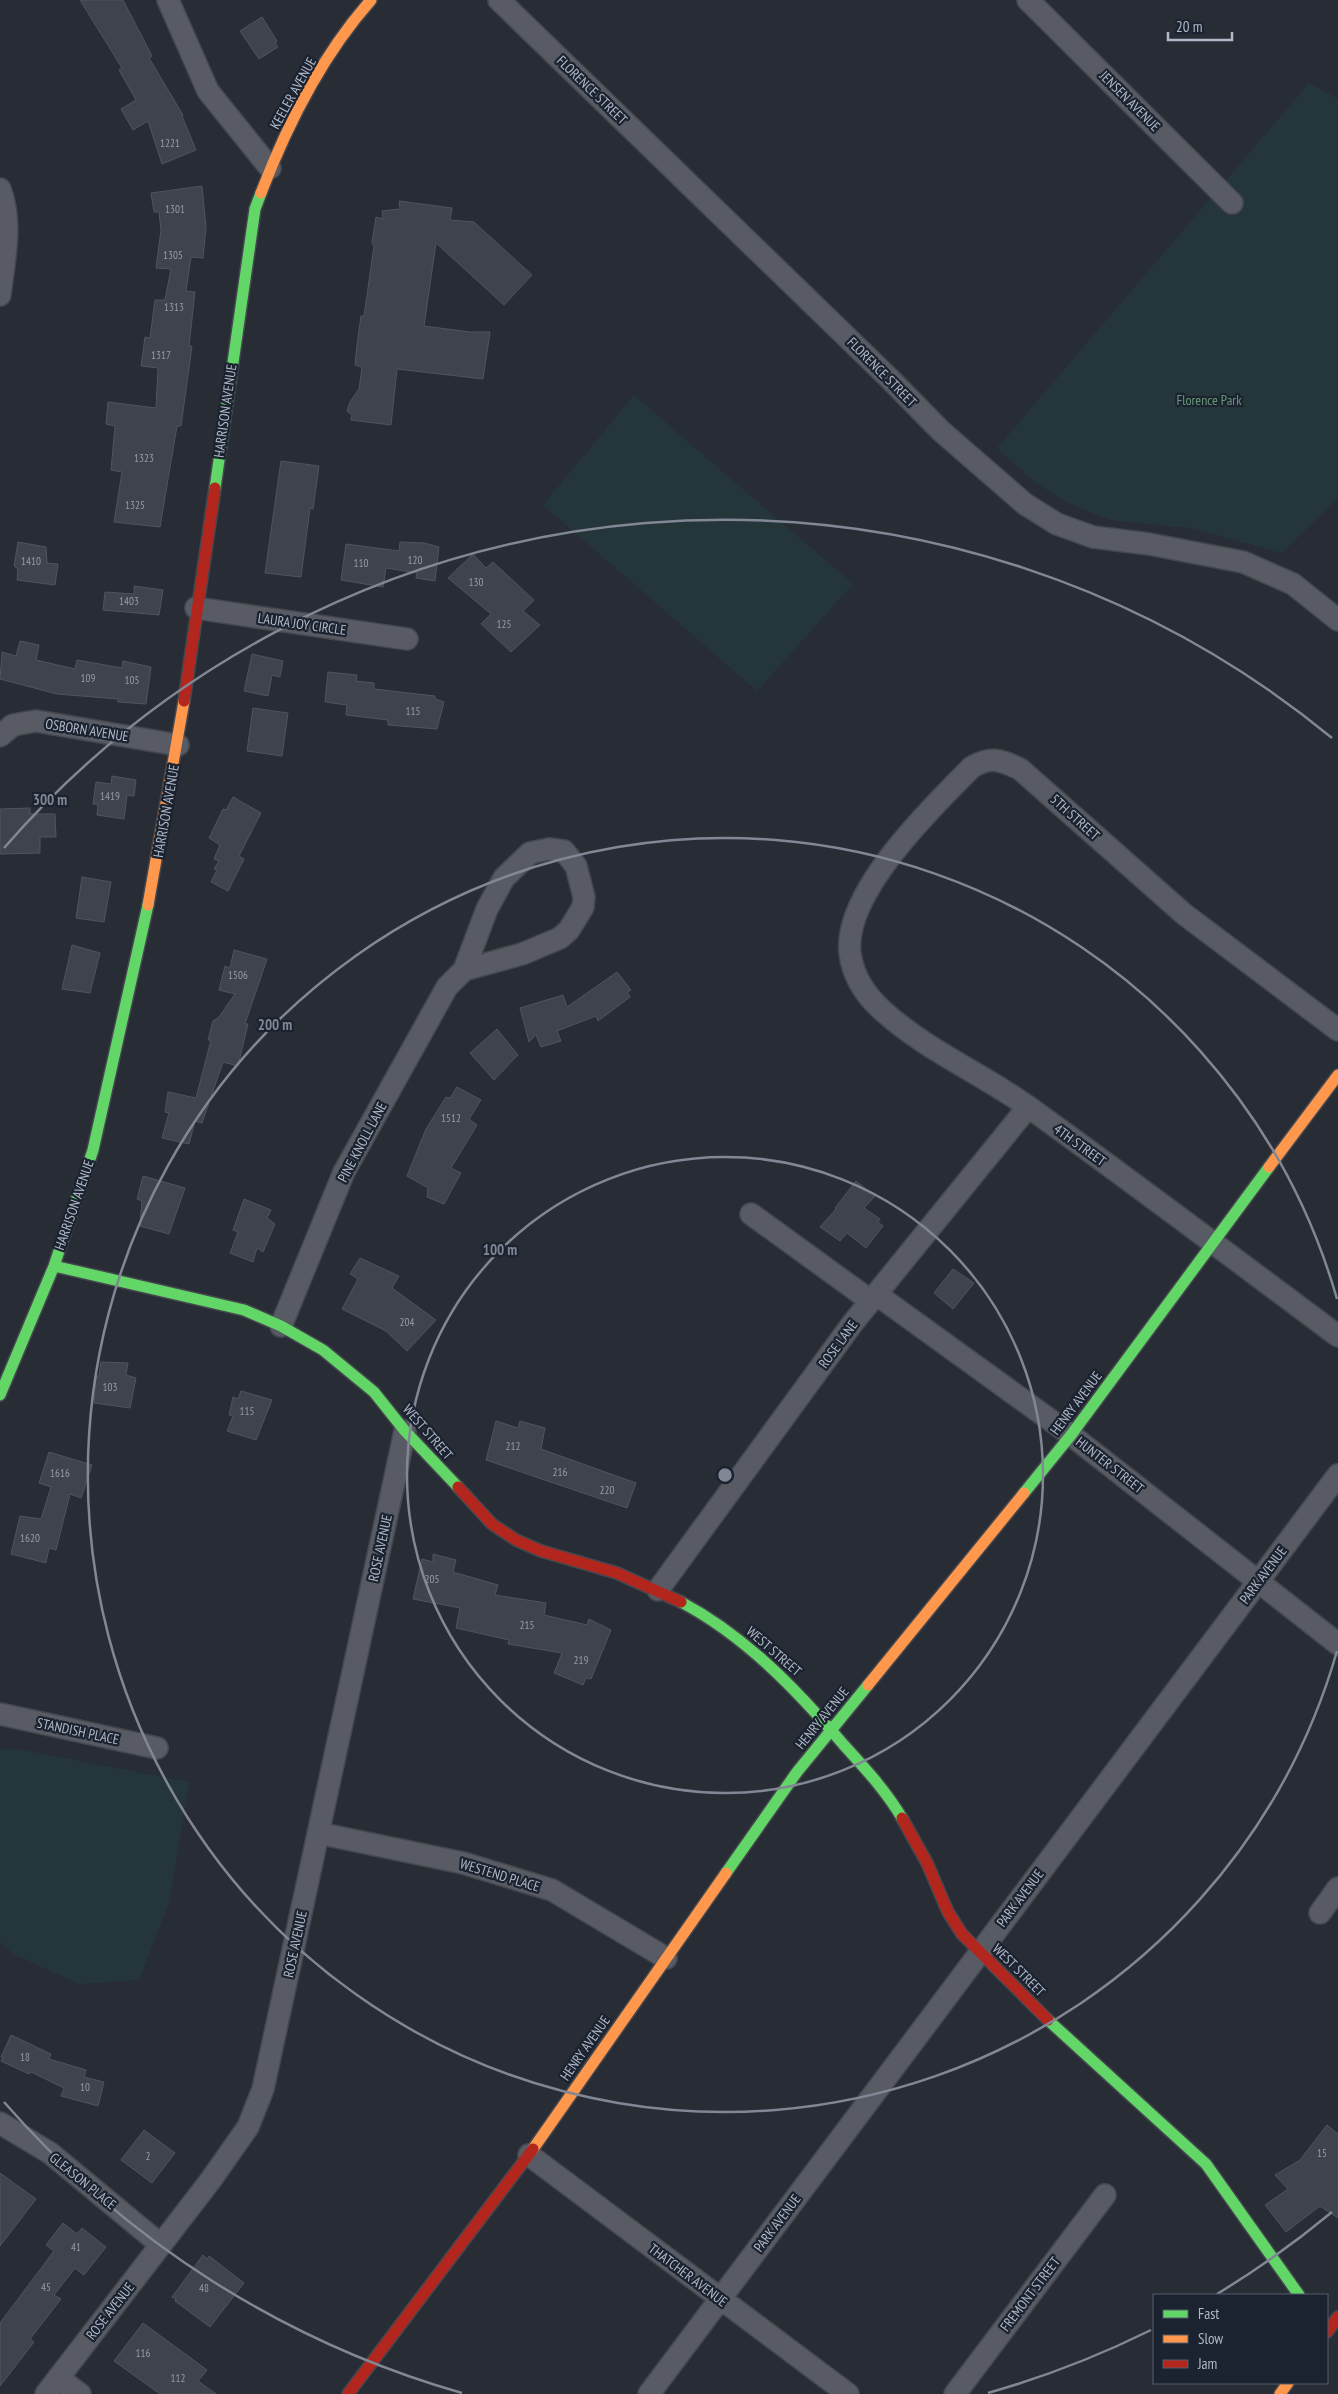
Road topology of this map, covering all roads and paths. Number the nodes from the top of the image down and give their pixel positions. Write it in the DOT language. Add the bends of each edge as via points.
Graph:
graph roads {
  1 [pos="168,0"];
  2 [pos="371,0"];
  3 [pos="499,0"];
  4 [pos="1028,0"];
  5 [pos="270,168"];
  6 [pos="0,189"];
  7 [pos="1232,203"];
  8 [pos="255,209"];
  9 [pos="0,295"];
  10 [pos="196,608"];
  11 [pos="1338,620"];
  12 [pos="407,639"];
  13 [pos="0,736"];
  14 [pos="178,745"];
  15 [pos="850,938"];
  16 [pos="464,970"];
  17 [pos="1338,1030"];
  18 [pos="1338,1075"];
  19 [pos="1028,1107"];
  20 [pos="751,1214"];
  21 [pos="1214,1243"];
  22 [pos="54,1266"];
  23 [pos="874,1297"];
  24 [pos="281,1326"];
  25 [pos="1338,1336"];
  26 [pos="0,1395"];
  27 [pos="405,1431"];
  28 [pos="1071,1435"];
  29 [pos="1338,1476"];
  30 [pos="1259,1581"];
  31 [pos="658,1590"];
  32 [pos="1338,1644"];
  33 [pos="0,1714"];
  34 [pos="832,1730"];
  35 [pos="157,1748"];
  36 [pos="318,1834"];
  37 [pos="1338,1888"];
  38 [pos="1320,1913"];
  39 [pos="980,1952"];
  40 [pos="666,1958"];
  41 [pos="0,2123"];
  42 [pos="529,2155"];
  43 [pos="1105,2195"];
  44 [pos="161,2245"];
  45 [pos="1298,2294"];
  46 [pos="720,2299"];
  47 [pos="1338,2317"];
  48 [pos="1328,2331"];
  49 [pos="52,2386"];
  50 [pos="80,2394"];
  51 [pos="348,2394"];
  52 [pos="649,2394"];
  53 [pos="848,2394"];
  54 [pos="955,2394"];
  1 -- 5 [label="street" via="208,91"];
  2 -- 5 [label="street, KEELER AVENUE" via="360,11 313,82"];
  3 -- 11 [label="street, FLORENCE STREET" via="941,431 1025,504 1057,524 1093,536 1243,562 1293,584"];
  4 -- 7 [label="street, JENSEN AVENUE"];
  5 -- 8 [label="street, KEELER AVENUE"];
  6 -- 9 [label="street" via="6,204 8,231"];
  8 -- 10 [label="street, HARRISON AVENUE"];
  10 -- 12 [label="street, LAURA JOY CIRCLE"];
  10 -- 14 [label="street, HARRISON AVENUE"];
  13 -- 14 [label="street, OSBORN AVENUE" via="13,725 36,721"];
  14 -- 22 [label="street, HARRISON AVENUE" via="154,880 93,1150"];
  15 -- 17 [label="street, 5TH STREET" via="860,906 881,870 928,811 972,767 1000,759 1020,769 1184,914"];
  15 -- 19 [label="street, 4TH STREET" via="850,954 863,991 884,1012 918,1038"];
  16 -- 16 [label="street, PINE KNOLL LANE" via="522,954 560,938 569,930 583,907 584,897 576,866 564,851 550,848 530,853 504,878 487,909"];
  16 -- 24 [label="street, PINE KNOLL LANE" via="447,987 344,1172"];
  18 -- 21 [label="street, HENRY AVENUE"];
  19 -- 21 [label="street, 4TH STREET"];
  19 -- 23 [label="street, ROSE LANE"];
  20 -- 23 [label="street, HUNTER STREET"];
  21 -- 25 [label="street, 4TH STREET"];
  21 -- 28 [label="street, HENRY AVENUE"];
  22 -- 24 [label="street, WEST STREET" via="244,1310"];
  22 -- 26 [label="street, HARRISON AVENUE"];
  23 -- 28 [label="street, HUNTER STREET"];
  23 -- 31 [label="street, ROSE LANE"];
  24 -- 27 [label="street, WEST STREET" via="323,1350 374,1392"];
  27 -- 31 [label="street, WEST STREET" via="469,1502 492,1524 516,1540"];
  27 -- 36 [label="street, ROSE AVENUE"];
  28 -- 30 [label="street, HUNTER STREET"];
  28 -- 34 [label="street, HENRY AVENUE"];
  29 -- 30 [label="street, PARK AVENUE"];
  30 -- 32 [label="street, HUNTER STREET"];
  30 -- 39 [label="street, PARK AVENUE"];
  31 -- 34 [label="street, WEST STREET" via="706,1615 748,1647 799,1693"];
  33 -- 35 [label="street, STANDISH PLACE"];
  34 -- 39 [label="street, WEST STREET" via="877,1782 900,1815 927,1863 948,1912 962,1934"];
  34 -- 40 [label="street, HENRY AVENUE" via="797,1772"];
  36 -- 40 [label="street, WESTEND PLACE" via="463,1863 552,1890"];
  36 -- 44 [label="street, ROSE AVENUE" via="264,2089 248,2127"];
  37 -- 38 [label="street"];
  39 -- 45 [label="street, WEST STREET" via="1042,2014 1206,2164"];
  39 -- 46 [label="street, PARK AVENUE"];
  40 -- 42 [label="street, HENRY AVENUE"];
  41 -- 44 [label="street, GLEASON PLACE" via="50,2153"];
  42 -- 46 [label="street, THATCHER AVENUE"];
  42 -- 51 [label="street, HENRY AVENUE"];
  43 -- 54 [label="street, FREMONT STREET"];
  44 -- 49 [label="street, ROSE AVENUE"];
  46 -- 52 [label="street, PARK AVENUE"];
  46 -- 53 [label="street, THATCHER AVENUE"];
  47 -- 48 [label="street"];
  49 -- 50 [label="street"];
}
